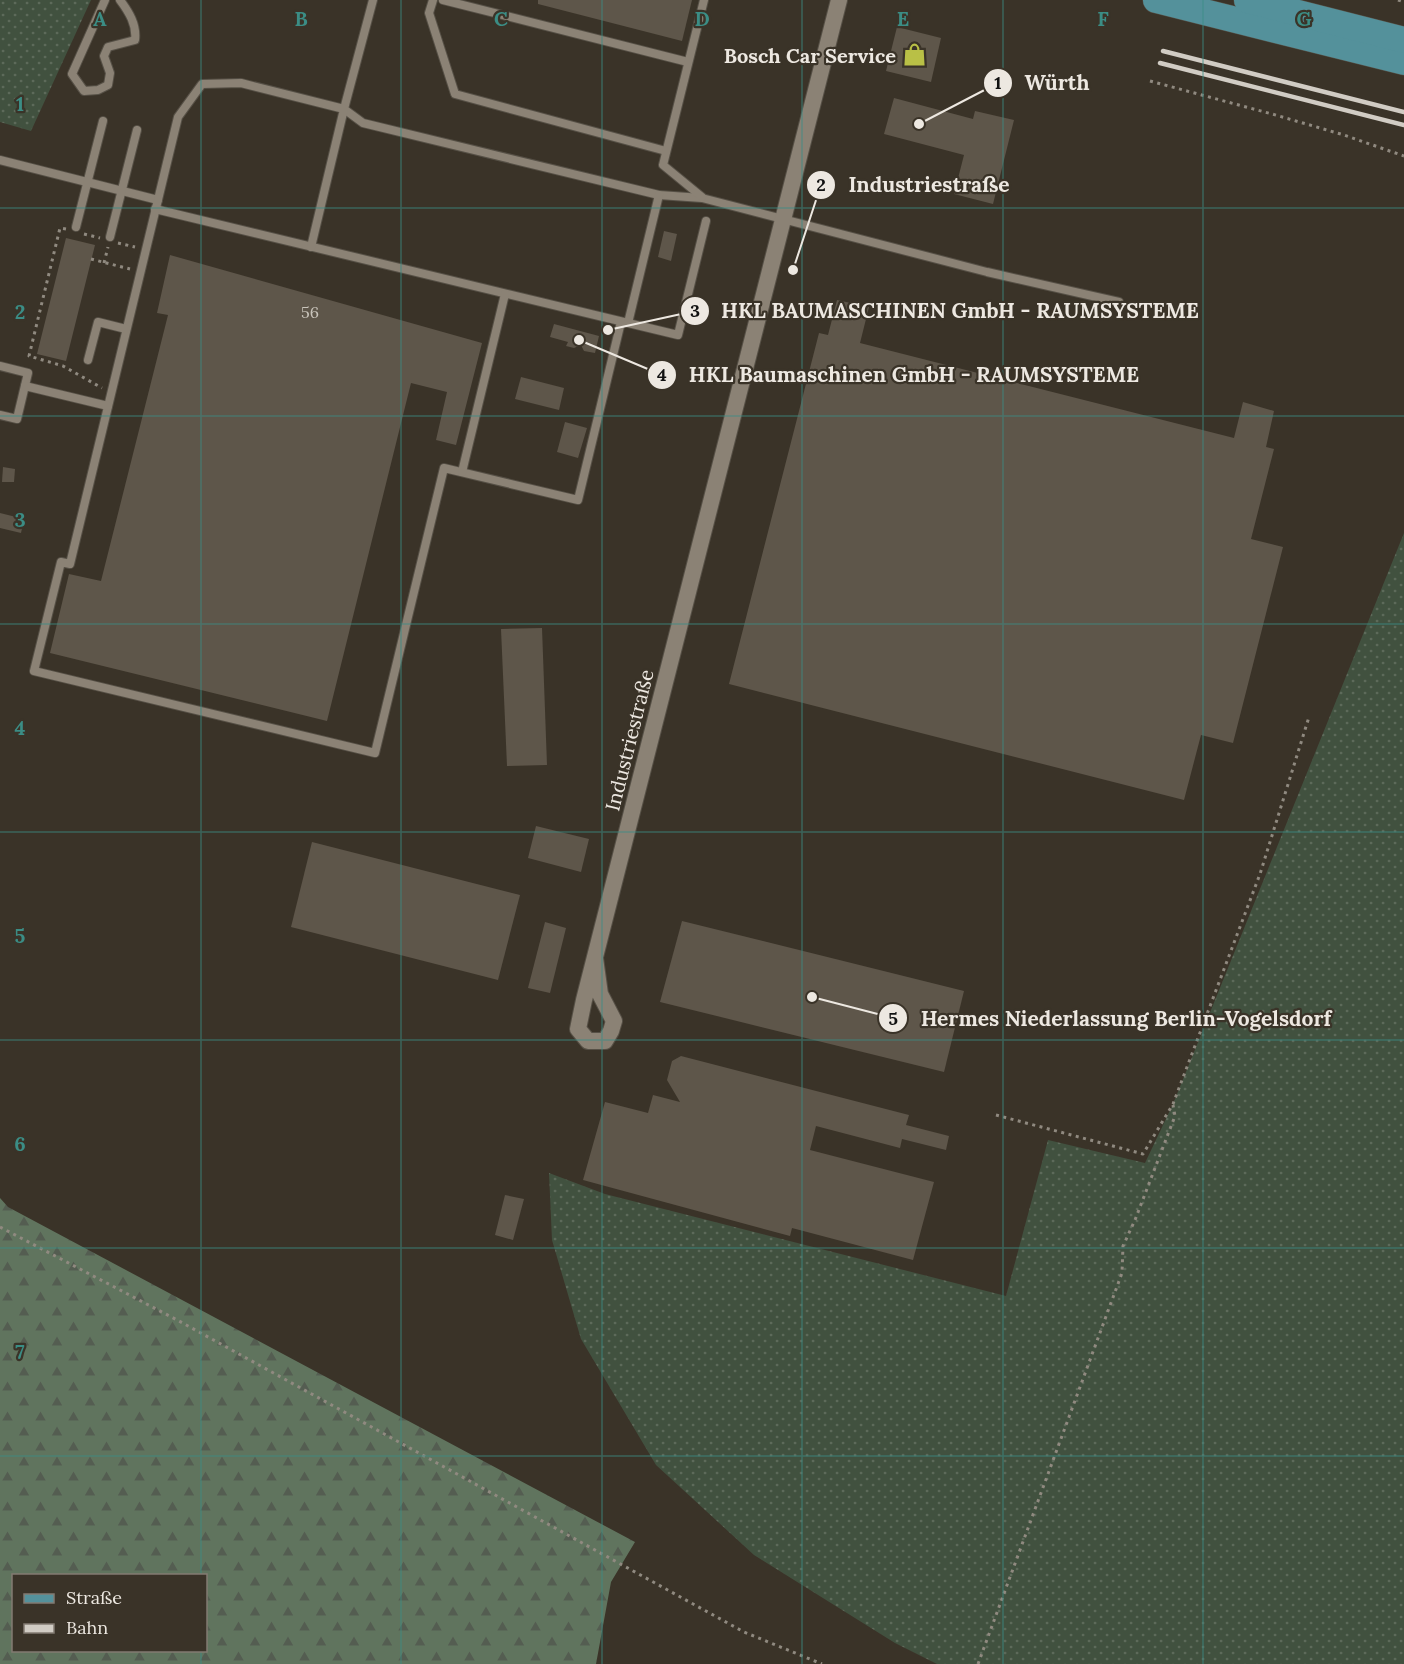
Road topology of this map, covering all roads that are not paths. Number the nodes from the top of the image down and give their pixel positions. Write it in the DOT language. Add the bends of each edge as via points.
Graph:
graph roads {
  1 [pos="105,0"];
  2 [pos="120,0"];
  3 [pos="373,0"];
  4 [pos="433,0"];
  5 [pos="443,0"];
  6 [pos="704,0"];
  7 [pos="839,0"];
  8 [pos="1247,0"];
  9 [pos="1167,2"];
  10 [pos="1404,40"];
  11 [pos="688,62"];
  12 [pos="1404,62"];
  13 [pos="344,109"];
  14 [pos="103,121"];
  15 [pos="137,130"];
  16 [pos="666,151"];
  17 [pos="0,160"];
  18 [pos="88,182"];
  19 [pos="122,191"];
  20 [pos="659,195"];
  21 [pos="702,198"];
  22 [pos="157,205"];
  23 [pos="783,218"];
  24 [pos="706,220"];
  25 [pos="75,230"];
  26 [pos="110,238"];
  27 [pos="311,247"];
  28 [pos="505,294"];
  29 [pos="1119,302"];
  30 [pos="624,322"];
  31 [pos="126,329"];
  32 [pos="88,360"];
  33 [pos="0,366"];
  34 [pos="25,386"];
  35 [pos="108,406"];
  36 [pos="0,415"];
  37 [pos="462,472"];
  38 [pos="595,958"];
  1 -- 2 [label="lane" via="72,74 84,91 108,85 111,73 104,56 108,47 135,40 136,31"];
  3 -- 13 [label="lane"];
  4 -- 16 [label="lane" via="429,13 455,94"];
  5 -- 11 [label="lane"];
  6 -- 11 [label="lane"];
  7 -- 23 [label="street, Industriestraße"];
  8 -- 10 [label="main road"];
  9 -- 12 [label="main road"];
  11 -- 16 [label="lane"];
  13 -- 20 [label="lane" via="363,123"];
  13 -- 22 [label="lane" via="242,82 202,84 178,117"];
  13 -- 27 [label="lane"];
  14 -- 18 [label="lane"];
  15 -- 19 [label="lane"];
  16 -- 21 [label="lane" via="663,165"];
  17 -- 18 [label="lane"];
  18 -- 19 [label="lane"];
  18 -- 25 [label="lane"];
  19 -- 22 [label="lane"];
  19 -- 26 [label="lane"];
  20 -- 21 [label="lane"];
  20 -- 30 [label="lane"];
  21 -- 23 [label="lane"];
  22 -- 27 [label="lane"];
  22 -- 31 [label="lane"];
  23 -- 29 [label="lane"];
  23 -- 38 [label="street, Industriestraße"];
  24 -- 30 [label="lane" via="678,335"];
  27 -- 28 [label="lane"];
  28 -- 30 [label="lane"];
  28 -- 37 [label="lane"];
  30 -- 37 [label="lane" via="578,500"];
  31 -- 32 [label="lane" via="98,322"];
  31 -- 35 [label="lane"];
  33 -- 34 [label="lane" via="28,373"];
  34 -- 35 [label="lane"];
  34 -- 36 [label="lane" via="17,419"];
  35 -- 37 [label="lane" via="70,564 61,562 34,671 375,753 444,468"];
}
